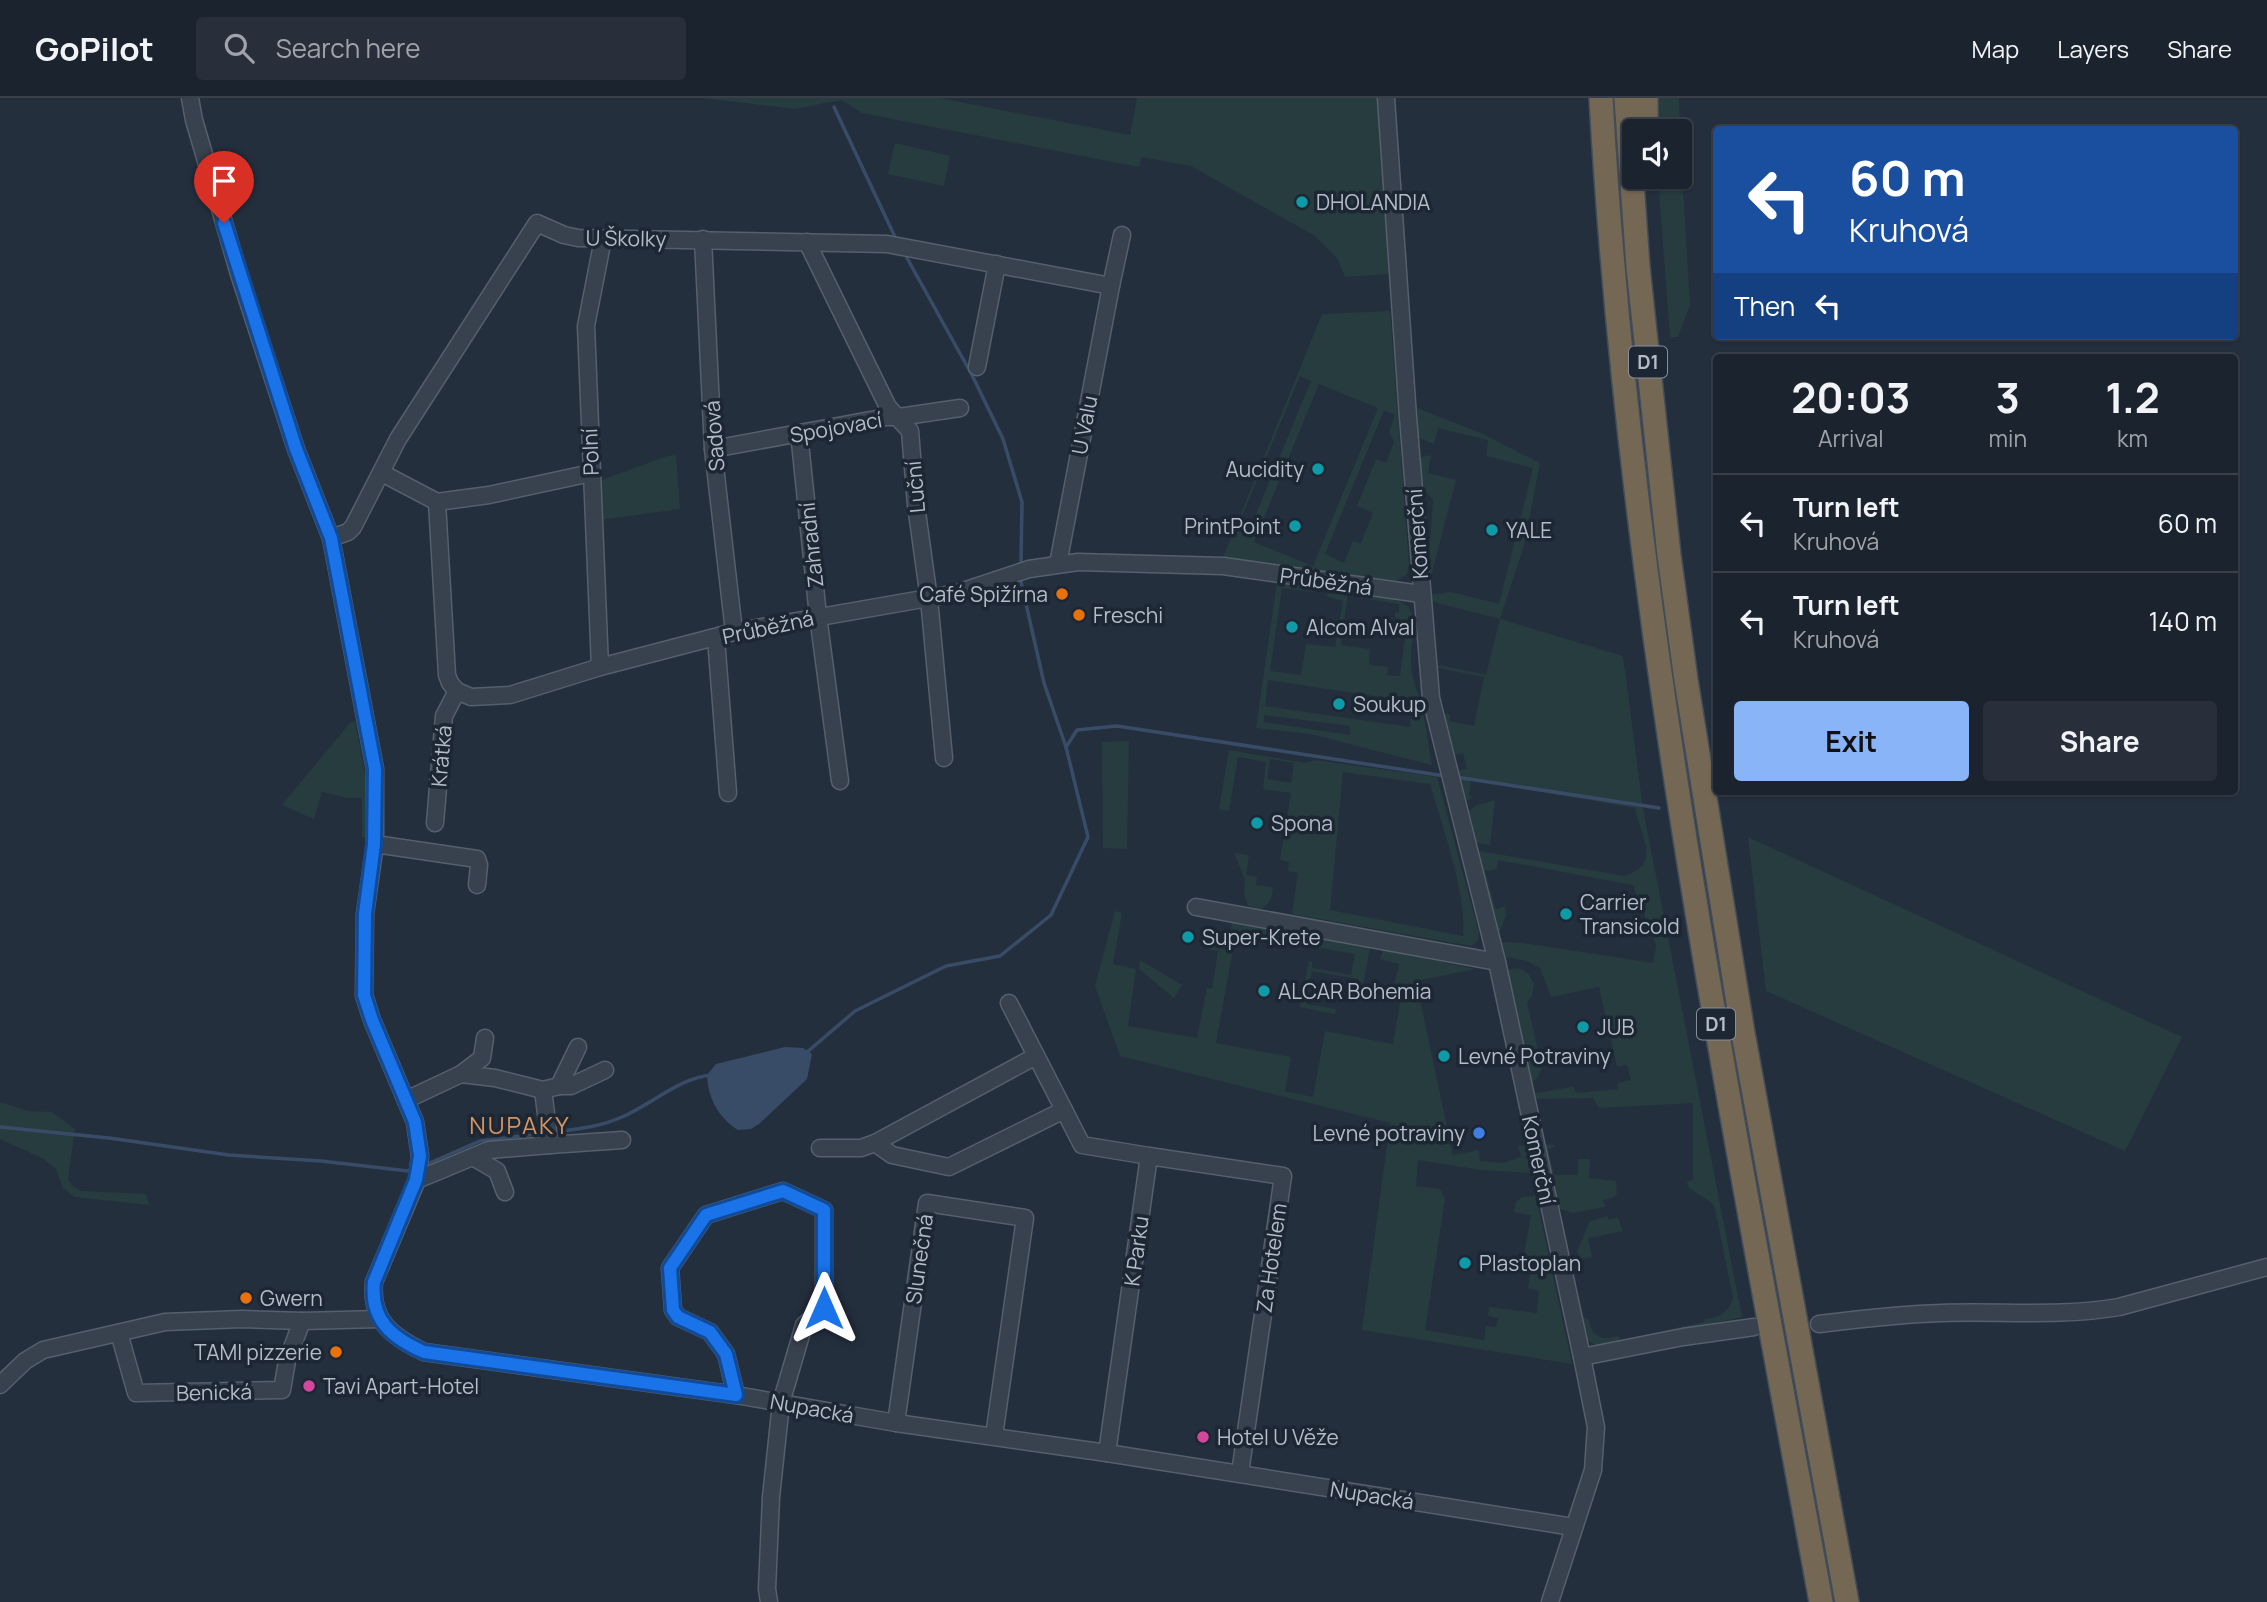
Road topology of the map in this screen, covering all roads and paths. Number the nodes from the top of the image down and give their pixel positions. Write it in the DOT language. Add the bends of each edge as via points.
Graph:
graph roads {
  1 [pos="190,98"];
  2 [pos="1386,98"];
  3 [pos="1601,98"];
  4 [pos="1626,98"];
  5 [pos="1646,98"];
  6 [pos="1646,119"];
  7 [pos="1643,189"];
  8 [pos="1122,235"];
  9 [pos="603,239"];
  10 [pos="703,239"];
  11 [pos="807,242"];
  12 [pos="997,264"];
  13 [pos="1638,267"];
  14 [pos="1111,286"];
  15 [pos="977,367"];
  16 [pos="960,408"];
  17 [pos="899,418"];
  18 [pos="799,433"];
  19 [pos="713,449"];
  20 [pos="591,472"];
  21 [pos="382,473"];
  22 [pos="437,502"];
  23 [pos="331,538"];
  24 [pos="1058,564"];
  25 [pos="1421,593"];
  26 [pos="929,599"];
  27 [pos="818,616"];
  28 [pos="734,632"];
  29 [pos="716,638"];
  30 [pos="600,667"];
  31 [pos="457,691"];
  32 [pos="944,758"];
  33 [pos="840,781"];
  34 [pos="728,793"];
  35 [pos="435,823"];
  36 [pos="374,844"];
  37 [pos="477,885"];
  38 [pos="1196,906"];
  39 [pos="1497,962"];
  40 [pos="1009,1003"];
  41 [pos="485,1038"];
  42 [pos="578,1047"];
  43 [pos="1036,1056"];
  44 [pos="605,1070"];
  45 [pos="461,1074"];
  46 [pos="551,1088"];
  47 [pos="406,1100"];
  48 [pos="1064,1110"];
  49 [pos="549,1137"];
  50 [pos="622,1140"];
  51 [pos="876,1143"];
  52 [pos="820,1148"];
  53 [pos="1149,1156"];
  54 [pos="473,1157"];
  55 [pos="418,1170"];
  56 [pos="505,1192"];
  57 [pos="2267,1268"];
  58 [pos="380,1319"];
  59 [pos="302,1321"];
  60 [pos="1819,1324"];
  61 [pos="1754,1327"];
  62 [pos="119,1333"];
  63 [pos="1582,1357"];
  64 [pos="0,1385"];
  65 [pos="736,1395"];
  66 [pos="781,1403"];
  67 [pos="896,1423"];
  68 [pos="994,1436"];
  69 [pos="1107,1453"];
  70 [pos="1240,1473"];
  71 [pos="1573,1527"];
  72 [pos="769,1602"];
  73 [pos="1550,1602"];
  74 [pos="1821,1602"];
  75 [pos="1847,1602"];
  1 -- 23 [label="street" via="239,274 296,449"];
  2 -- 25 [label="street, Komerční"];
  3 -- 74 [label="highway, D1" via="1630,440 1664,709"];
  4 -- 13 [label="highway, D1"];
  5 -- 6 [label="highway"];
  7 -- 13 [label="highway"];
  8 -- 14 [label="street, U Valu"];
  9 -- 10 [label="street, U Školky"];
  9 -- 20 [label="street, Polní" via="586,326"];
  9 -- 21 [label="street, U Školky" via="564,236 537,223 398,439"];
  10 -- 11 [label="street, U Školky"];
  10 -- 19 [label="street, Sadová"];
  11 -- 12 [label="street, U Školky" via="887,244"];
  11 -- 17 [label="street, Luční" via="888,407"];
  12 -- 14 [label="street"];
  12 -- 15 [label="street"];
  13 -- 75 [label="highway, D1" via="1669,555 1701,780"];
  14 -- 24 [label="street, U Valu"];
  16 -- 17 [label="street, Spojovací"];
  17 -- 18 [label="street, Spojovací"];
  17 -- 26 [label="street, Luční" via="910,431"];
  18 -- 19 [label="street, Spojovací"];
  18 -- 27 [label="street, Zahradní"];
  19 -- 28 [label="street, Sadová"];
  20 -- 22 [label="street"];
  20 -- 30 [label="street, Polní"];
  21 -- 22 [label="street"];
  21 -- 23 [label="street" via="354,527"];
  22 -- 31 [label="street" via="447,675"];
  23 -- 36 [label="street" via="375,769"];
  24 -- 25 [label="street, Průběžná" via="1198,564"];
  24 -- 26 [label="street, Průběžná"];
  25 -- 39 [label="street, Komerční" via="1437,726"];
  26 -- 27 [label="street, Průběžná"];
  26 -- 32 [label="street, Luční"];
  27 -- 28 [label="street, Průběžná"];
  27 -- 33 [label="street, Zahradní"];
  28 -- 29 [label="street, Průběžná"];
  29 -- 30 [label="street, Průběžná"];
  29 -- 34 [label="street"];
  30 -- 31 [label="street, Průběžná" via="510,695 471,697"];
  31 -- 35 [label="street, Krátká" via="444,716"];
  36 -- 37 [label="street" via="477,859"];
  36 -- 47 [label="street" via="365,914 364,995"];
  38 -- 39 [label="street"];
  39 -- 63 [label="street, Komerční"];
  40 -- 43 [label="street"];
  41 -- 45 [label="street" via="482,1058"];
  42 -- 46 [label="street"];
  43 -- 48 [label="street"];
  43 -- 51 [label="street"];
  44 -- 46 [label="street" via="571,1086"];
  45 -- 46 [label="street"];
  45 -- 47 [label="street"];
  46 -- 49 [label="street"];
  47 -- 55 [label="street" via="415,1122"];
  48 -- 51 [label="street" via="949,1167 891,1155"];
  48 -- 53 [label="street" via="1082,1145"];
  49 -- 50 [label="street"];
  49 -- 54 [label="street"];
  51 -- 52 [label="street" via="861,1148"];
  53 -- 69 [label="street, K Parku"];
  53 -- 70 [label="street, Za Hotelem" via="1283,1175"];
  54 -- 55 [label="street"];
  54 -- 56 [label="street" via="497,1171"];
  55 -- 58 [label="street" via="374,1282 372,1296"];
  57 -- 60 [label="street" via="2096,1311 1942,1313"];
  58 -- 59 [label="street"];
  58 -- 65 [label="street, Nupacká" via="398,1340 424,1352"];
  59 -- 62 [label="street" via="164,1322"];
  59 -- 62 [label="street, Benická" via="287,1360 282,1390 136,1393"];
  61 -- 63 [label="street"];
  62 -- 64 [label="street" via="43,1350"];
  63 -- 71 [label="street, Komerční" via="1595,1429 1593,1470"];
  65 -- 66 [label="street, Nupacká"];
  65 -- 66 [label="street" via="726,1354 710,1332 673,1310 670,1268 706,1215 783,1191 824,1210 824,1308 804,1325"];
  66 -- 67 [label="street, Nupacká"];
  66 -- 72 [label="street" via="771,1497"];
  67 -- 68 [label="street, Nupacká"];
  67 -- 68 [label="street, Slunečná" via="927,1203 1025,1218"];
  68 -- 69 [label="street, Nupacká"];
  69 -- 70 [label="street, Nupacká"];
  70 -- 71 [label="street, Nupacká"];
  71 -- 73 [label="street, Komerční"];
}
